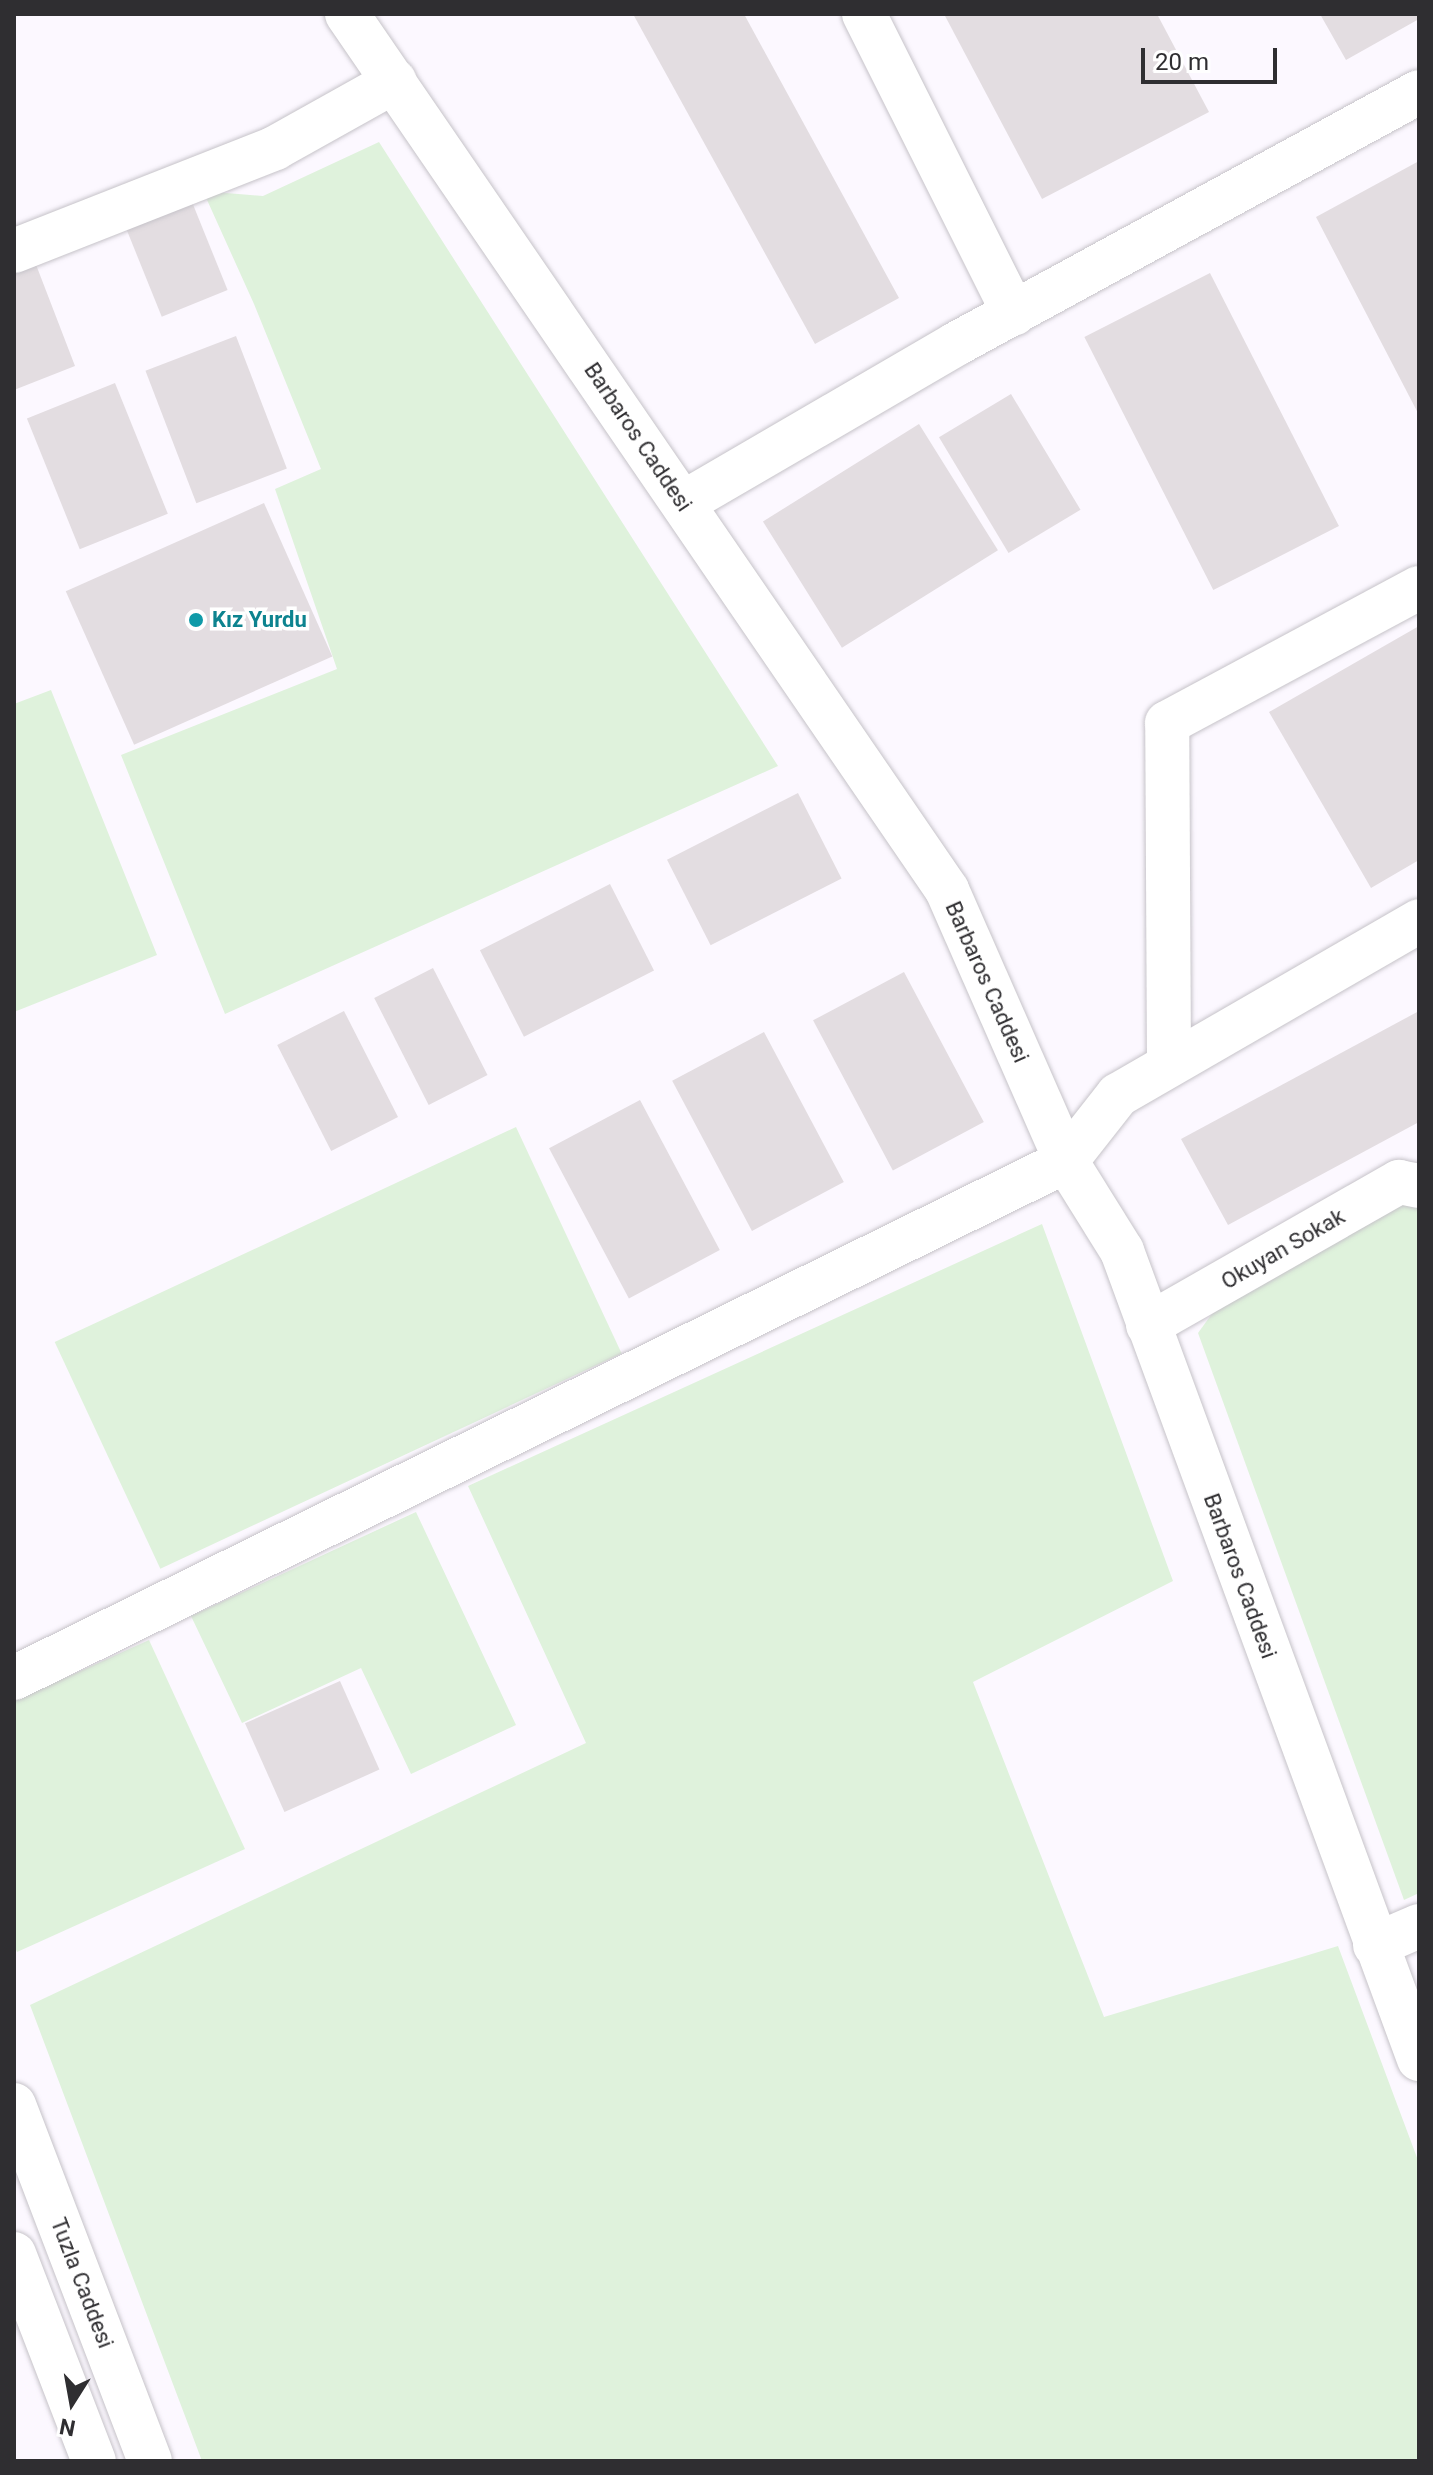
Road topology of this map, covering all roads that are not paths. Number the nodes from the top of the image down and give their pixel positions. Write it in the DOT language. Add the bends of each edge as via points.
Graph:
graph roads {
  1 [pos="347,14"];
  2 [pos="864,14"];
  3 [pos="395,81"];
  4 [pos="1419,92"];
  5 [pos="14,251"];
  6 [pos="1014,313"];
  7 [pos="683,503"];
  8 [pos="1419,588"];
  9 [pos="1419,921"];
  10 [pos="1169,1063"];
  11 [pos="1066,1161"];
  12 [pos="1419,1186"];
  13 [pos="1148,1325"];
  14 [pos="14,1678"];
  15 [pos="1419,1926"];
  16 [pos="1375,1945"];
  17 [pos="1419,2059"];
  18 [pos="14,2105"];
  19 [pos="14,2254"];
  20 [pos="94,2461"];
  21 [pos="150,2461"];
  1 -- 3 [label="street, Barbaros Caddesi"];
  2 -- 6 [label="street"];
  3 -- 5 [label="street" via="275,148"];
  3 -- 7 [label="street, Barbaros Caddesi"];
  4 -- 6 [label="street"];
  6 -- 7 [label="street"];
  7 -- 11 [label="street, Barbaros Caddesi" via="947,890"];
  8 -- 10 [label="street" via="1167,723"];
  9 -- 10 [label="street"];
  10 -- 11 [label="street" via="1118,1095"];
  11 -- 13 [label="street, Barbaros Caddesi" via="1122,1251"];
  11 -- 14 [label="street"];
  12 -- 13 [label="street, Okuyan Sokak" via="1399,1182"];
  13 -- 16 [label="street, Barbaros Caddesi"];
  15 -- 16 [label="street"];
  16 -- 17 [label="street, Barbaros Caddesi"];
  18 -- 21 [label="street, Tuzla Caddesi"];
  19 -- 20 [label="street"];
}
